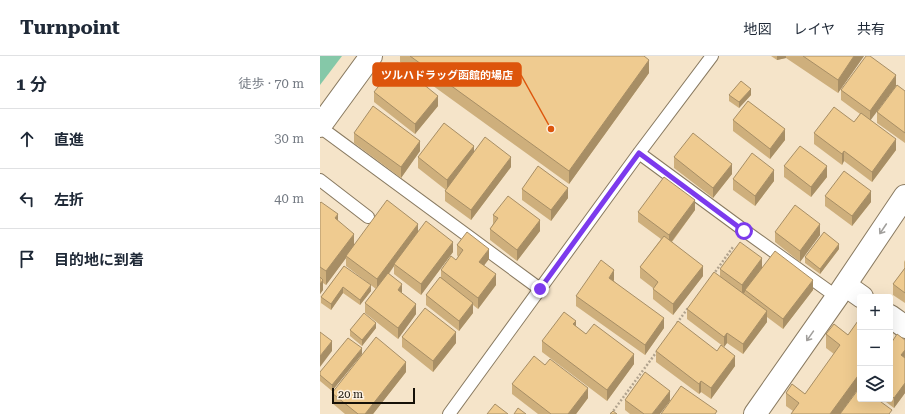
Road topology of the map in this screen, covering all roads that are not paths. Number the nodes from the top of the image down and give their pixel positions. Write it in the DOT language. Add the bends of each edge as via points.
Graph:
graph roads {
  1 [pos="371,56"];
  2 [pos="712,56"];
  3 [pos="320,126"];
  4 [pos="639,153"];
  5 [pos="320,180"];
  6 [pos="905,196"];
  7 [pos="368,217"];
  8 [pos="540,289"];
  9 [pos="848,293"];
  10 [pos="893,318"];
  11 [pos="905,327"];
  12 [pos="449,414"];
  13 [pos="755,414"];
  1 -- 3 [label="street"];
  2 -- 4 [label="lane"];
  3 -- 8 [label="lane"];
  4 -- 8 [label="lane"];
  4 -- 9 [label="lane" via="744,231"];
  5 -- 7 [label="lane"];
  6 -- 9 [label="street, one-way"];
  8 -- 12 [label="lane"];
  9 -- 13 [label="street, one-way"];
  10 -- 11 [label="street"];
}
